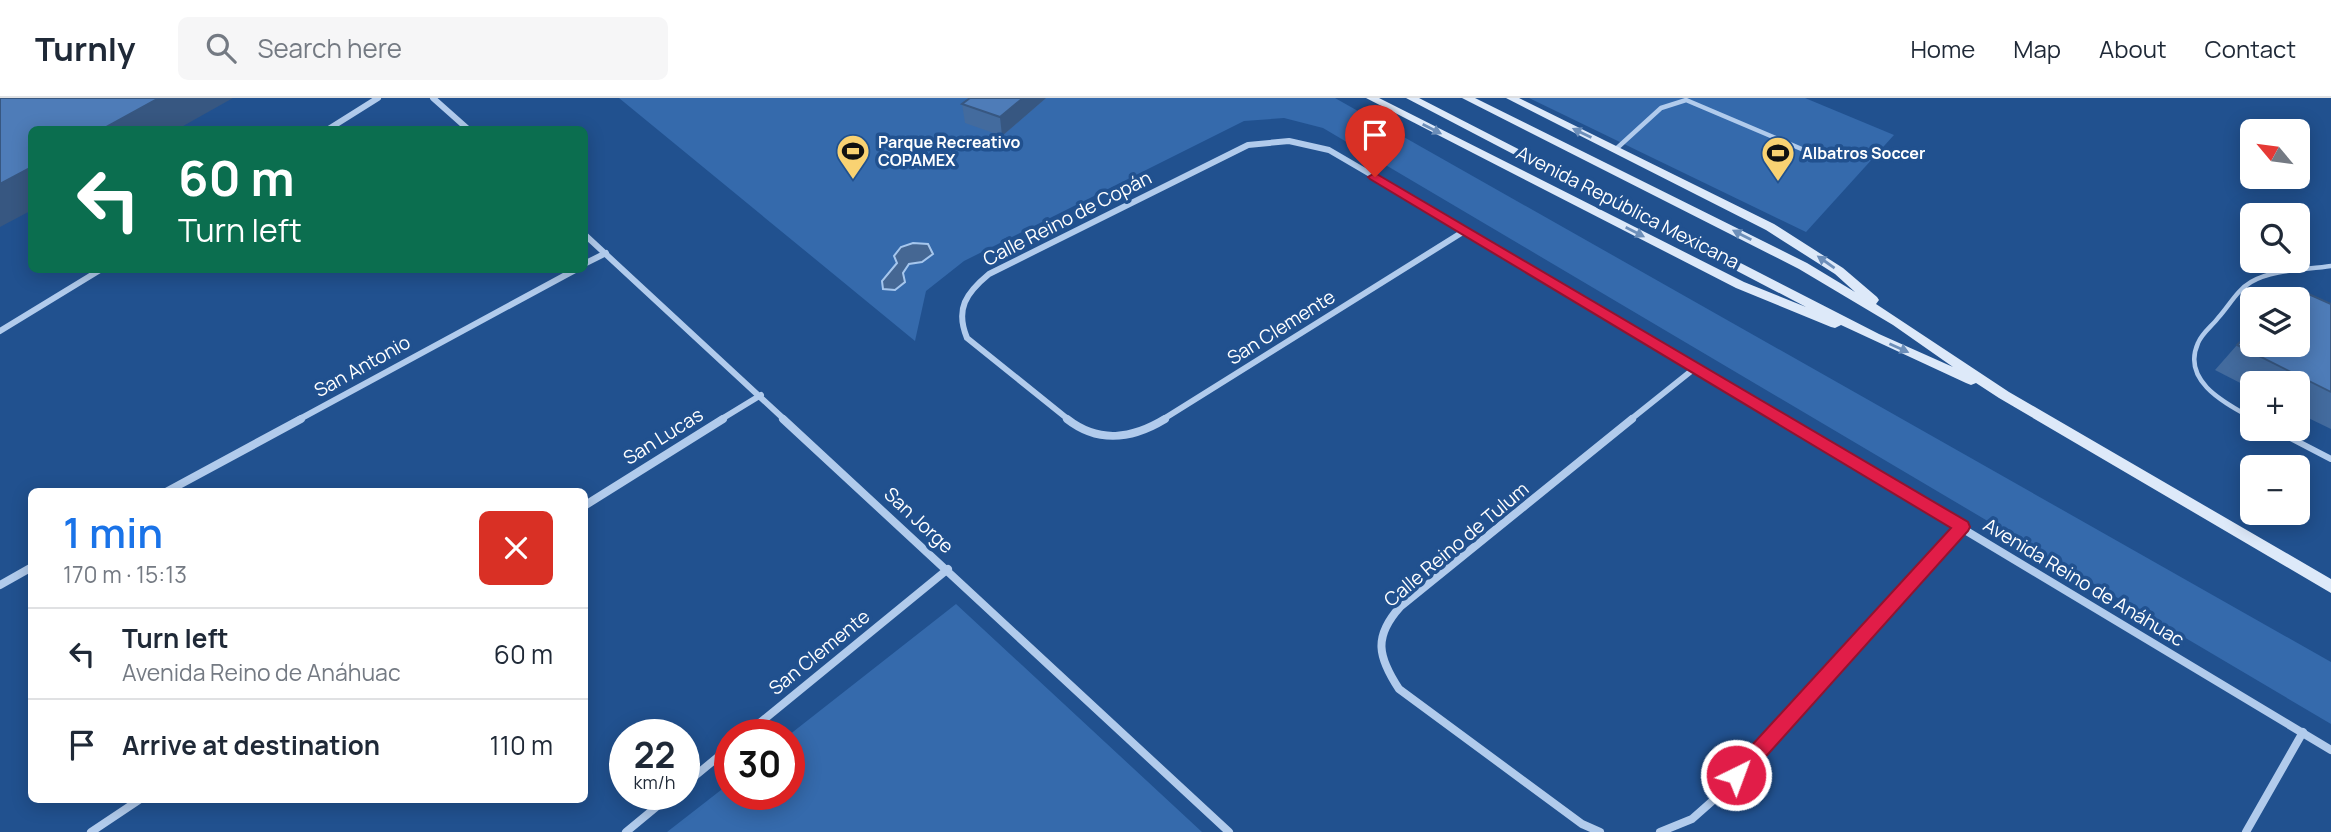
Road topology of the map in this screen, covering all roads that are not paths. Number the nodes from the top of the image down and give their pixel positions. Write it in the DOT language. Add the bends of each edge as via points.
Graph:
graph roads {
  1 [pos="378,98"];
  2 [pos="433,98"];
  3 [pos="1371,98"];
  4 [pos="1411,98"];
  5 [pos="1467,98"];
  6 [pos="1511,98"];
  7 [pos="333,126"];
  8 [pos="464,126"];
  9 [pos="1273,139"];
  10 [pos="1616,149"];
  11 [pos="1811,153"];
  12 [pos="1466,230"];
  13 [pos="588,237"];
  14 [pos="606,253"];
  15 [pos="588,262"];
  16 [pos="2331,266"];
  17 [pos="95,273"];
  18 [pos="569,273"];
  19 [pos="1897,322"];
  20 [pos="0,331"];
  21 [pos="1874,337"];
  22 [pos="1695,368"];
  23 [pos="761,395"];
  24 [pos="2004,395"];
  25 [pos="2240,412"];
  26 [pos="1108,439"];
  27 [pos="2296,441"];
  28 [pos="2331,459"];
  29 [pos="173,488"];
  30 [pos="588,503"];
  31 [pos="1962,527"];
  32 [pos="28,569"];
  33 [pos="948,569"];
  34 [pos="0,585"];
  35 [pos="2331,587"];
  36 [pos="765,719"];
  37 [pos="2303,733"];
  38 [pos="2331,751"];
  39 [pos="714,760"];
  40 [pos="700,772"];
  41 [pos="134,803"];
  42 [pos="653,810"];
  43 [pos="91,832"];
  44 [pos="626,832"];
  45 [pos="1229,832"];
  46 [pos="1600,832"];
  47 [pos="1660,832"];
  48 [pos="2246,832"];
  1 -- 7 [label="street"];
  2 -- 8 [label="street"];
  3 -- 21 [label="street, Avenida República Mexicana, one-way" via="1740,285"];
  4 -- 21 [label="street, Avenida República Mexicana"];
  19 -- 5 [label="street, Avenida República Mexicana, one-way" via="1803,266"];
  10 -- 6 [label="street, Avenida República Mexicana, one-way"];
  9 -- 12 [label="street, Avenida Reino de Anáhuac" via="1308,142 1329,150"];
  9 -- 26 [label="street, Calle Reino de Copán" via="1248,145 989,274 966,296 959,309 967,338 1075,425"];
  10 -- 11 [label="lane" via="1661,108 1686,100"];
  19 -- 10 [label="street, Avenida República Mexicana, one-way" via="1813,253"];
  12 -- 22 [label="street, Avenida Reino de Anáhuac"];
  12 -- 26 [label="street, San Clemente" via="1146,431"];
  13 -- 14 [label="street, San Jorge"];
  14 -- 15 [label="street"];
  14 -- 23 [label="street, San Jorge"];
  16 -- 25 [label="lane" via="2258,279 2242,287 2197,345 2193,361 2197,376"];
  17 -- 20 [label="street"];
  18 -- 29 [label="street, San Antonio"];
  19 -- 24 [label="street, Avenida República Mexicana"];
  21 -- 24 [label="street, Avenida República Mexicana, one-way"];
  22 -- 31 [label="street, Avenida Reino de Anáhuac"];
  22 -- 46 [label="street, Calle Reino de Tulum" via="1400,607 1385,624 1381,649 1386,669 1399,689 1582,824"];
  23 -- 30 [label="street, San Lucas"];
  23 -- 33 [label="street, San Jorge"];
  24 -- 35 [label="street, Avenida República Mexicana"];
  27 -- 28 [label="lane"];
  31 -- 37 [label="street, Avenida Reino de Anáhuac"];
  31 -- 47 [label="street" via="1718,796 1692,819"];
  32 -- 34 [label="street"];
  33 -- 36 [label="street, San Clemente"];
  33 -- 45 [label="street, San Jorge"];
  37 -- 38 [label="street, Avenida Reino de Anáhuac"];
  37 -- 48 [label="street"];
  39 -- 40 [label="street"];
  41 -- 43 [label="street"];
  42 -- 44 [label="street"];
}
